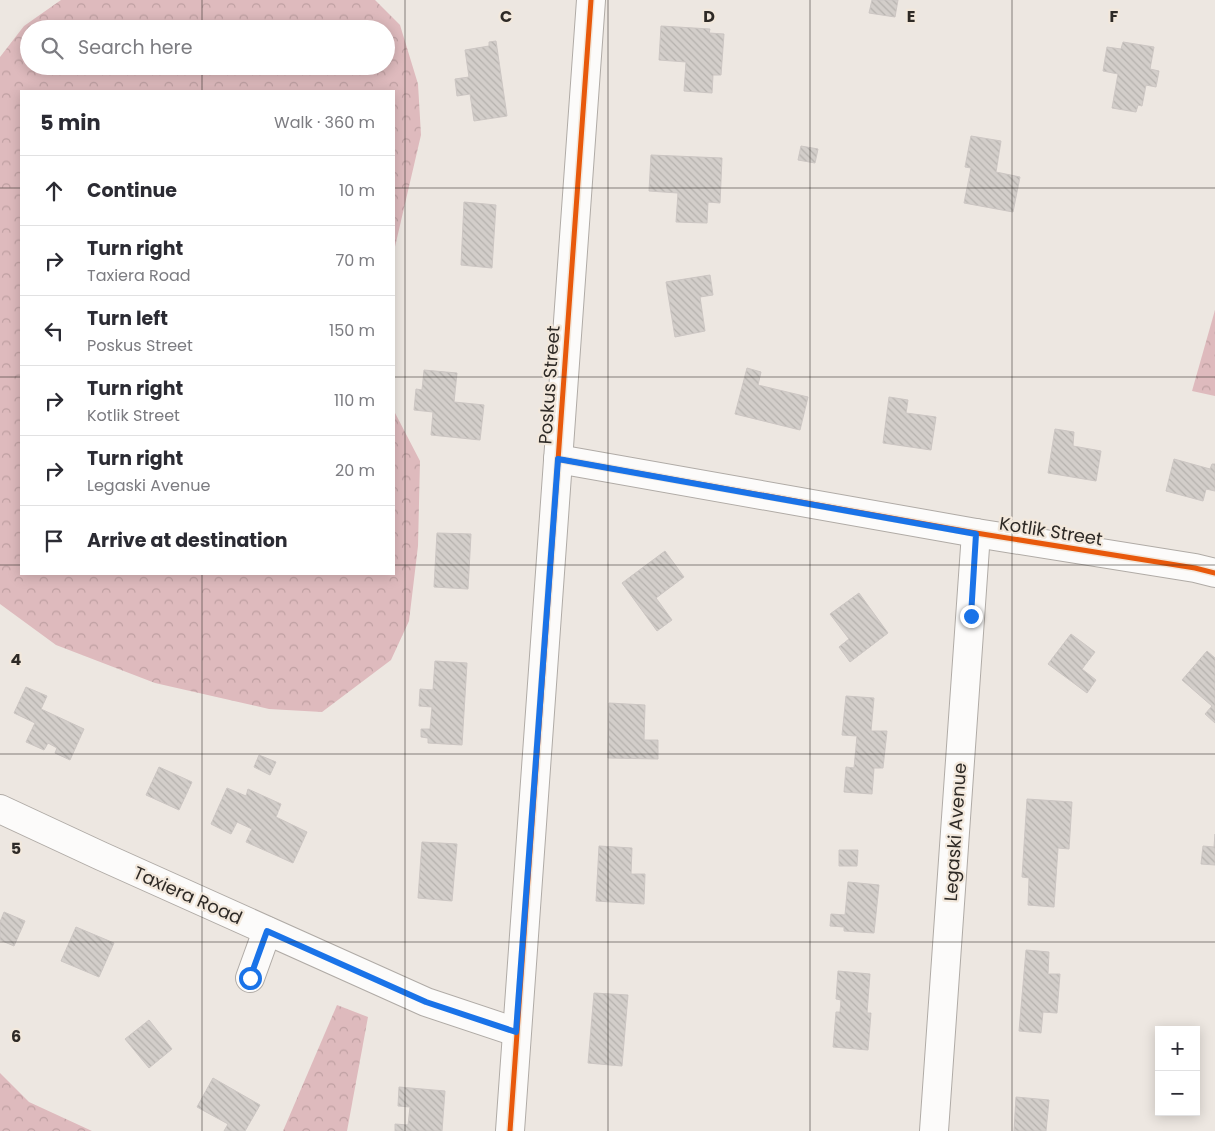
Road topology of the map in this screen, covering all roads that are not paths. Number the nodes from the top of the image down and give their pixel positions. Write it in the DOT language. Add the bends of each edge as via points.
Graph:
graph roads {
  1 [pos="590,0"];
  2 [pos="558,459"];
  3 [pos="976,534"];
  4 [pos="1215,573"];
  5 [pos="0,809"];
  6 [pos="267,931"];
  7 [pos="250,978"];
  8 [pos="516,1032"];
  9 [pos="510,1131"];
  10 [pos="934,1131"];
  1 -- 2 [label="street, Poskus Street"];
  2 -- 3 [label="street, Kotlik Street"];
  2 -- 8 [label="street, Poskus Street"];
  3 -- 4 [label="street, Kotlik Street"];
  3 -- 10 [label="street, Legaski Avenue"];
  5 -- 6 [label="street, Taxiera Road"];
  6 -- 7 [label="street"];
  6 -- 8 [label="street, Taxiera Road" via="426,1002"];
  8 -- 9 [label="street, Poskus Street"];
}
